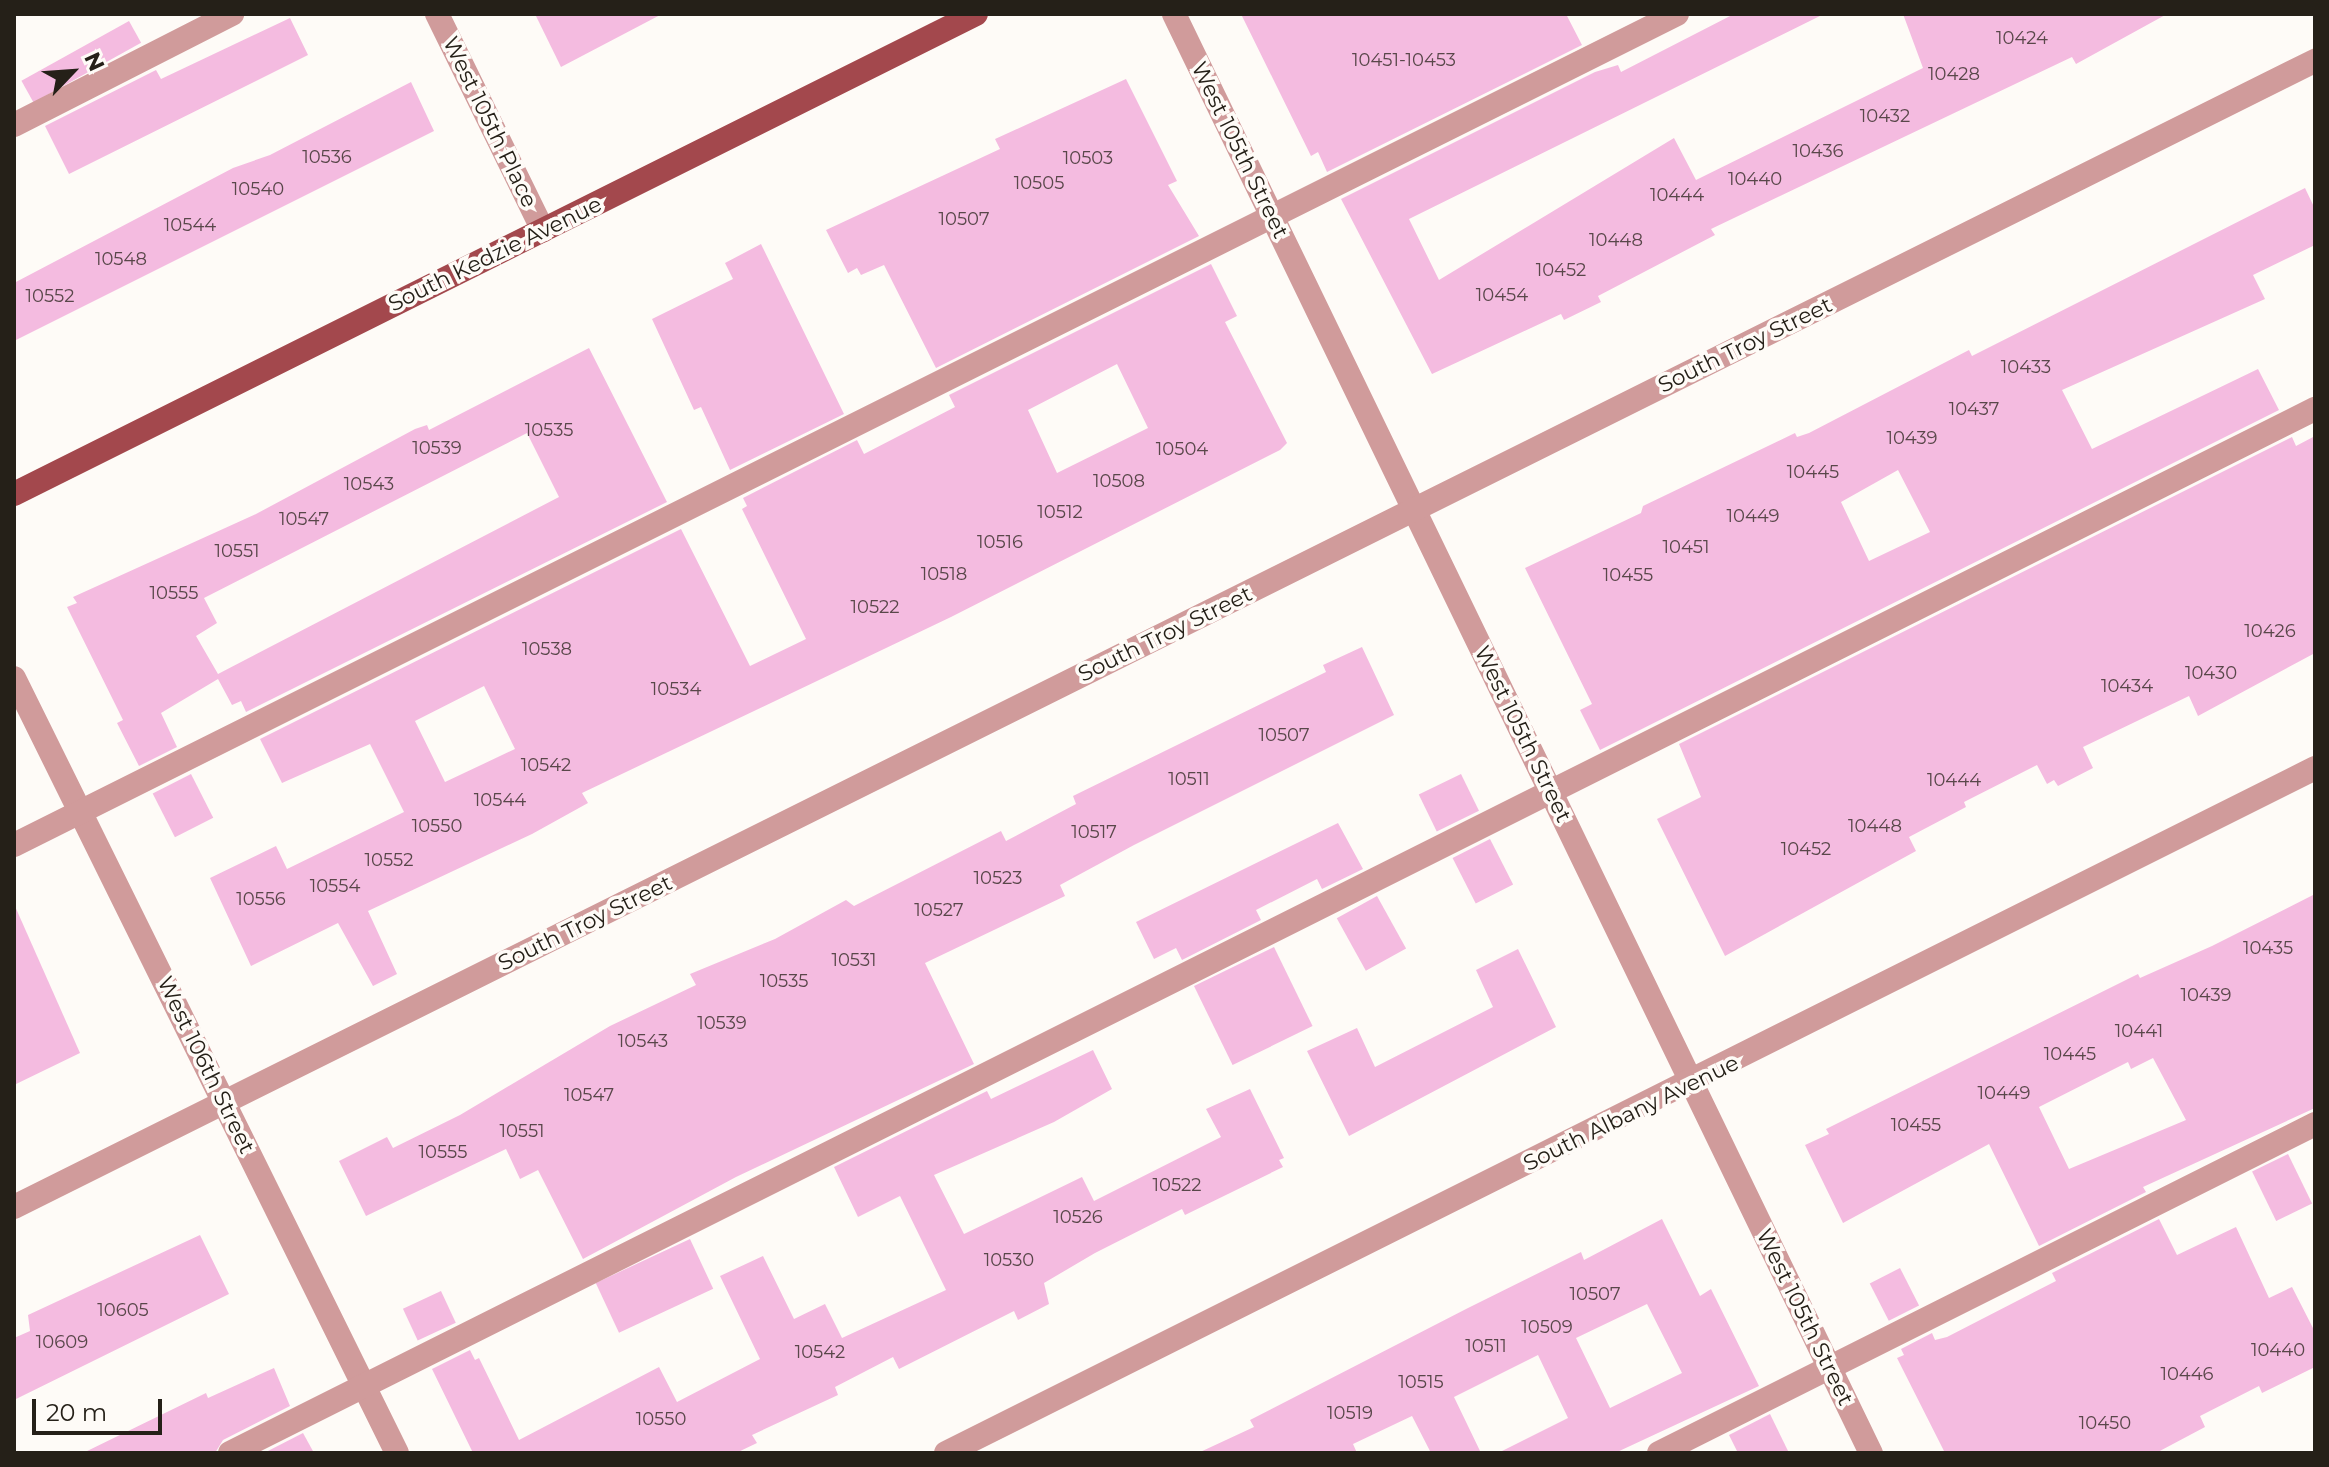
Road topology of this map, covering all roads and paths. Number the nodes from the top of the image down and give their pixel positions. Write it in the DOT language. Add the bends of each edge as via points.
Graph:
graph roads {
  1 [pos="232,14"];
  2 [pos="437,14"];
  3 [pos="976,14"];
  4 [pos="1174,14"];
  5 [pos="1677,14"];
  6 [pos="2315,61"];
  7 [pos="14,125"];
  8 [pos="1272,216"];
  9 [pos="543,230"];
  10 [pos="2315,409"];
  11 [pos="14,494"];
  12 [pos="1414,510"];
  13 [pos="14,678"];
  14 [pos="2315,768"];
  15 [pos="1550,790"];
  16 [pos="81,812"];
  17 [pos="14,845"];
  18 [pos="1692,1084"];
  19 [pos="225,1102"];
  20 [pos="2315,1124"];
  21 [pos="14,1207"];
  22 [pos="1830,1368"];
  23 [pos="364,1386"];
  24 [pos="230,1453"];
  25 [pos="397,1453"];
  26 [pos="946,1453"];
  27 [pos="1659,1453"];
  28 [pos="1871,1453"];
  1 -- 7 [label="street"];
  2 -- 9 [label="street, West 105th Place"];
  3 -- 9 [label="main road, South Kedzie Avenue"];
  4 -- 8 [label="street, West 105th Street"];
  5 -- 8 [label="street"];
  6 -- 12 [label="street, South Troy Street"];
  8 -- 12 [label="street, West 105th Street"];
  8 -- 16 [label="street"];
  9 -- 11 [label="main road, South Kedzie Avenue"];
  10 -- 15 [label="street"];
  12 -- 15 [label="street, West 105th Street"];
  12 -- 19 [label="street, South Troy Street"];
  13 -- 16 [label="street, West 106th Street"];
  14 -- 18 [label="street, South Albany Avenue"];
  15 -- 18 [label="street, West 105th Street"];
  15 -- 23 [label="street"];
  16 -- 17 [label="street"];
  16 -- 19 [label="street, West 106th Street"];
  18 -- 22 [label="street, West 105th Street"];
  18 -- 26 [label="street, South Albany Avenue"];
  19 -- 21 [label="street, South Troy Street"];
  19 -- 23 [label="street, West 106th Street"];
  20 -- 22 [label="street"];
  22 -- 27 [label="street"];
  22 -- 28 [label="street, West 105th Street"];
  23 -- 24 [label="street"];
  23 -- 25 [label="street, West 106th Street"];
}
